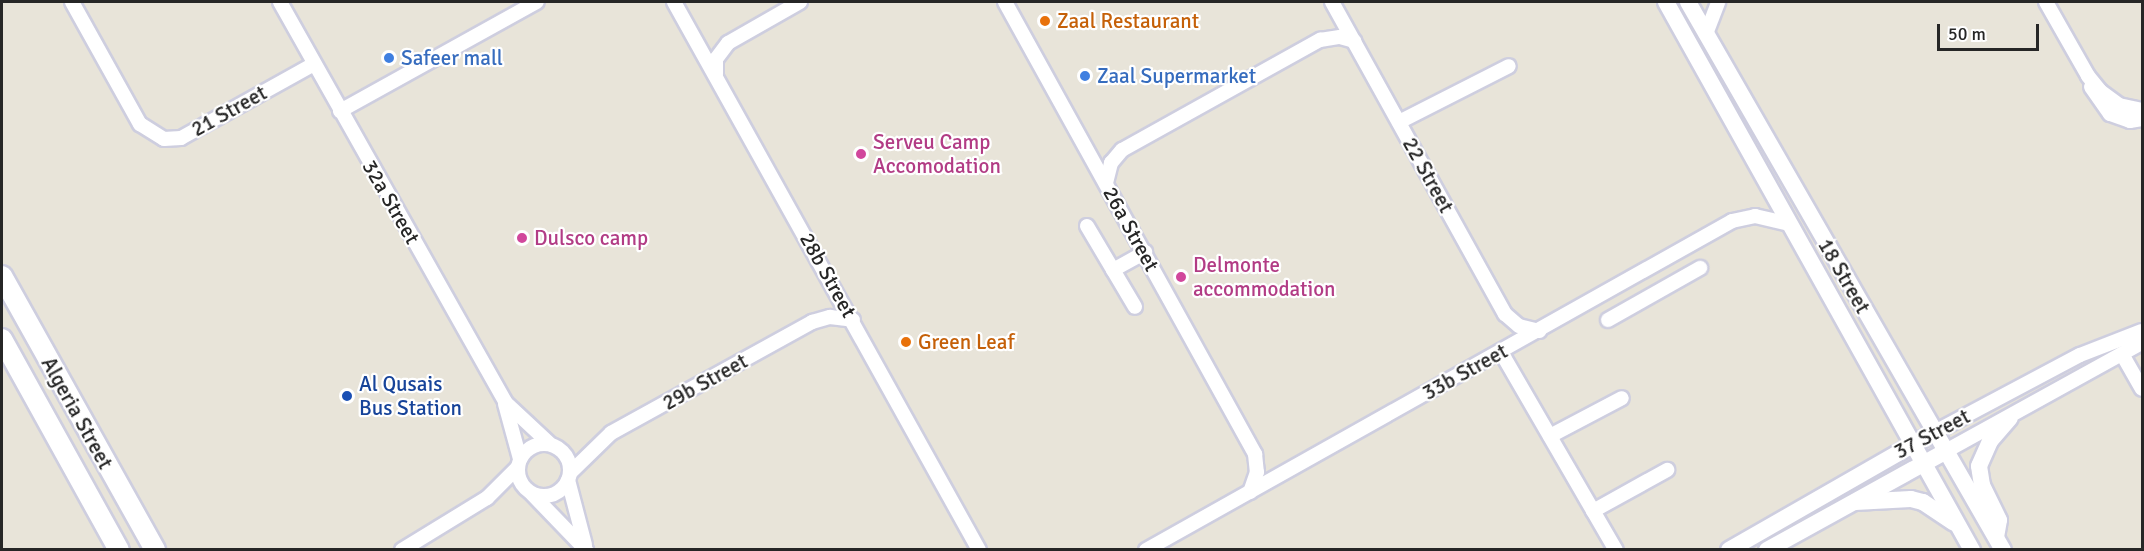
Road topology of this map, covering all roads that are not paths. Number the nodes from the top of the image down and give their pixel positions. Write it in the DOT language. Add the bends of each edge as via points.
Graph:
graph roads {
  1 [pos="72,2"];
  2 [pos="280,2"];
  3 [pos="537,2"];
  4 [pos="674,2"];
  5 [pos="800,2"];
  6 [pos="1005,2"];
  7 [pos="1332,2"];
  8 [pos="1666,2"];
  9 [pos="1688,2"];
  10 [pos="1718,2"];
  11 [pos="2046,2"];
  12 [pos="1706,34"];
  13 [pos="1354,41"];
  14 [pos="314,64"];
  15 [pos="1509,66"];
  16 [pos="716,75"];
  17 [pos="2088,76"];
  18 [pos="2142,110"];
  19 [pos="340,111"];
  20 [pos="2142,119"];
  21 [pos="1399,122"];
  22 [pos="1106,183"];
  23 [pos="1790,224"];
  24 [pos="1088,226"];
  25 [pos="1145,252"];
  26 [pos="1700,268"];
  27 [pos="1113,270"];
  28 [pos="1641,274"];
  29 [pos="2,276"];
  30 [pos="1653,294"];
  31 [pos="1135,307"];
  32 [pos="853,320"];
  33 [pos="1608,320"];
  34 [pos="1539,331"];
  35 [pos="2142,331"];
  36 [pos="2,339"];
  37 [pos="2142,343"];
  38 [pos="1501,352"];
  39 [pos="2122,354"];
  40 [pos="2142,389"];
  41 [pos="1622,398"];
  42 [pos="505,402"];
  43 [pos="2010,418"];
  44 [pos="1935,432"];
  45 [pos="1550,436"];
  46 [pos="550,444"];
  47 [pos="1912,444"];
  48 [pos="1946,451"];
  49 [pos="1923,462"];
  50 [pos="519,463"];
  51 [pos="1667,470"];
  52 [pos="569,476"];
  53 [pos="1250,492"];
  54 [pos="530,493"];
  55 [pos="1845,503"];
  56 [pos="1593,511"];
  57 [pos="1959,527"];
  58 [pos="2000,543"];
  59 [pos="1611,548"];
  60 [pos="119,549"];
  61 [pos="155,549"];
  62 [pos="402,549"];
  63 [pos="586,549"];
  64 [pos="979,549"];
  65 [pos="1146,549"];
  66 [pos="1729,549"];
  67 [pos="1768,549"];
  68 [pos="1972,549"];
  1 -- 14 [label="street, 21 Street" via="140,124 164,139 181,138"];
  2 -- 14 [label="street, 32a Street"];
  3 -- 19 [label="street"];
  4 -- 16 [label="street, 28b Street"];
  5 -- 16 [label="street" via="728,43 716,59"];
  6 -- 22 [label="street, 26a Street"];
  7 -- 13 [label="street, 22 Street"];
  8 -- 23 [label="street, 18 Street"];
  9 -- 12 [label="street, 18 Street"];
  10 -- 12 [label="street"];
  11 -- 17 [label="street"];
  12 -- 44 [label="street, 18 Street"];
  13 -- 21 [label="street, 22 Street"];
  13 -- 22 [label="street" via="1340,37 1320,40 1122,150 1111,163"];
  14 -- 19 [label="street, 32a Street"];
  15 -- 21 [label="street"];
  16 -- 32 [label="street, 28b Street"];
  17 -- 18 [label="street" via="2119,105"];
  17 -- 20 [label="street" via="2104,109 2123,120"];
  19 -- 42 [label="street, 32a Street"];
  21 -- 34 [label="street, 22 Street" via="1506,314 1519,326"];
  22 -- 25 [label="street, 26a Street"];
  23 -- 28 [label="street, 33b Street" via="1755,216 1738,218"];
  23 -- 47 [label="street, 18 Street"];
  24 -- 27 [label="street"];
  25 -- 27 [label="street"];
  25 -- 53 [label="street, 26a Street" via="1255,454 1257,472"];
  26 -- 30 [label="street"];
  27 -- 31 [label="street"];
  28 -- 30 [label="street"];
  28 -- 34 [label="street, 33b Street"];
  29 -- 61 [label="main road, Algeria Street"];
  30 -- 33 [label="street"];
  32 -- 52 [label="street, 29b Street" via="830,317 812,322 611,434"];
  32 -- 64 [label="street, 28b Street"];
  34 -- 38 [label="street, 33b Street"];
  35 -- 44 [label="street, 37 Street" via="2080,355"];
  36 -- 60 [label="main road, Algeria Street"];
  37 -- 39 [label="street, 37 Street"];
  38 -- 45 [label="street"];
  38 -- 53 [label="street, 33b Street"];
  39 -- 40 [label="street"];
  39 -- 43 [label="street, 37 Street"];
  41 -- 45 [label="street"];
  42 -- 46 [label="street, 32a Street"];
  42 -- 50 [label="street, 32a Street"];
  43 -- 48 [label="street, 37 Street"];
  43 -- 58 [label="street" via="1990,441 1979,466 1982,485 1999,520"];
  44 -- 47 [label="street, 37 Street"];
  44 -- 48 [label="street, 18 Street"];
  45 -- 56 [label="street"];
  46 -- 50 [label="street" via="535,445"];
  46 -- 52 [label="street" via="563,452"];
  47 -- 49 [label="street, 18 Street"];
  47 -- 66 [label="street, 37 Street"];
  48 -- 49 [label="street, 37 Street"];
  48 -- 58 [label="street, 18 Street"];
  49 -- 55 [label="street, 37 Street"];
  49 -- 57 [label="street, 18 Street"];
  50 -- 54 [label="street" via="520,482"];
  50 -- 62 [label="street" via="487,498"];
  51 -- 56 [label="street"];
  52 -- 54 [label="street" via="552,495"];
  52 -- 63 [label="street"];
  53 -- 65 [label="street, 33b Street"];
  54 -- 63 [label="street"];
  55 -- 57 [label="street" via="1911,499 1923,502"];
  55 -- 67 [label="street, 37 Street"];
  56 -- 59 [label="street"];
  57 -- 68 [label="street, 18 Street"];
}
